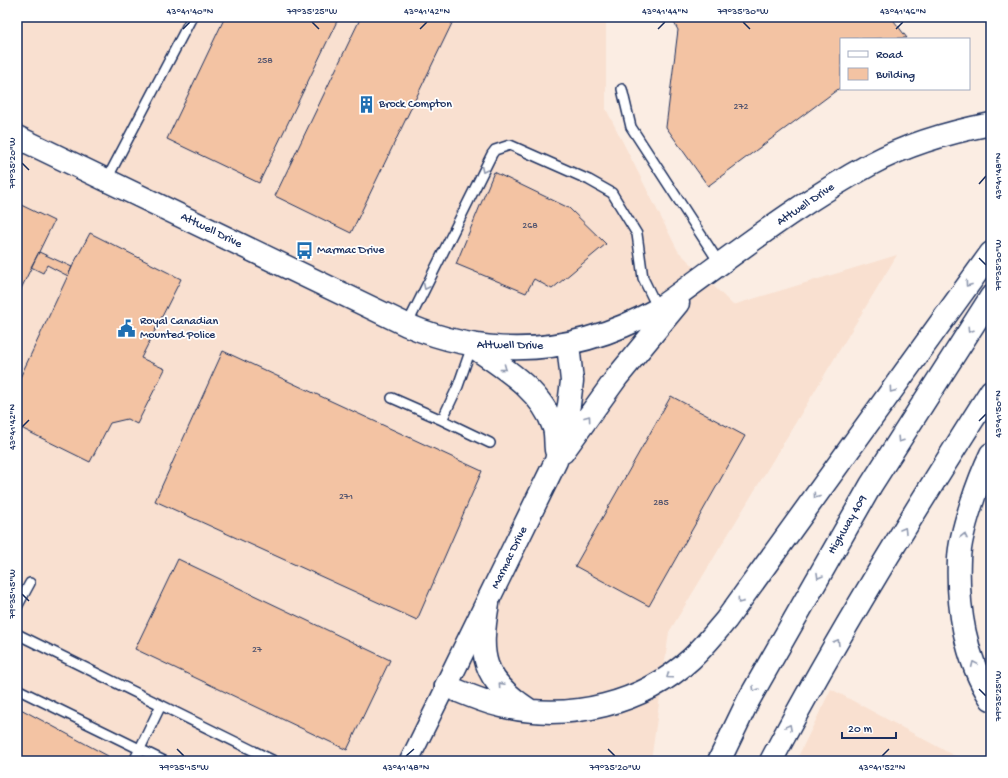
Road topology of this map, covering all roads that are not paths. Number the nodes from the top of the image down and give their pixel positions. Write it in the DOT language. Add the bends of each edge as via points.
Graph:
graph roads {
  1 [pos="192,17"];
  2 [pos="622,90"];
  3 [pos="991,124"];
  4 [pos="17,136"];
  5 [pos="107,179"];
  6 [pos="991,253"];
  7 [pos="720,264"];
  8 [pos="696,282"];
  9 [pos="991,297"];
  10 [pos="658,309"];
  11 [pos="407,325"];
  12 [pos="568,344"];
  13 [pos="472,346"];
  14 [pos="991,391"];
  15 [pos="392,398"];
  16 [pos="442,420"];
  17 [pos="490,443"];
  18 [pos="991,454"];
  19 [pos="556,461"];
  20 [pos="30,583"];
  21 [pos="488,603"];
  22 [pos="17,607"];
  23 [pos="17,634"];
  24 [pos="446,686"];
  25 [pos="17,689"];
  26 [pos="991,699"];
  27 [pos="161,705"];
  28 [pos="530,710"];
  29 [pos="139,749"];
  30 [pos="134,761"];
  31 [pos="164,761"];
  32 [pos="274,761"];
  33 [pos="410,761"];
  34 [pos="719,761"];
  35 [pos="771,761"];
  1 -- 5 [label="lane"];
  2 -- 7 [label="lane" via="631,127"];
  3 -- 7 [label="main road, Attwell Drive" via="918,143 871,164 819,195"];
  4 -- 5 [label="main road, Attwell Drive"];
  5 -- 11 [label="main road, Attwell Drive"];
  6 -- 28 [label="main road, one-way" via="726,620 700,651 661,682 616,702 567,712"];
  7 -- 8 [label="main road, Attwell Drive"];
  8 -- 10 [label="main road, Attwell Drive"];
  19 -- 8 [label="main road, one-way" via="617,377"];
  9 -- 34 [label="main road, Highway 409, one-way" via="871,485 748,701"];
  10 -- 11 [label="lane, one-way" via="643,278 637,234 612,193 590,180 510,145 495,150 492,154"];
  10 -- 12 [label="main road, Attwell Drive" via="617,329"];
  11 -- 13 [label="main road, Attwell Drive" via="430,335"];
  12 -- 13 [label="main road, Attwell Drive" via="514,348"];
  12 -- 19 [label="main road, Marmac Drive" via="571,393 565,430"];
  13 -- 16 [label="lane" via="458,386"];
  13 -- 19 [label="main road, one-way" via="508,372 539,401 554,430"];
  35 -- 14 [label="main road, one-way" via="817,675"];
  15 -- 16 [label="lane"];
  16 -- 17 [label="lane"];
  26 -- 18 [label="main road, one-way" via="968,649 960,605 959,558 969,513"];
  19 -- 21 [label="main road, Marmac Drive"];
  20 -- 22 [label="lane"];
  21 -- 24 [label="main road, Marmac Drive"];
  28 -- 21 [label="main road, one-way" via="505,690 492,676 486,663 483,649"];
  23 -- 27 [label="lane"];
  24 -- 28 [label="main road" via="493,704"];
  24 -- 33 [label="street, Marmac Drive"];
  25 -- 29 [label="lane"];
  27 -- 29 [label="lane"];
  27 -- 32 [label="lane"];
  29 -- 30 [label="lane"];
  29 -- 31 [label="lane"];
}
